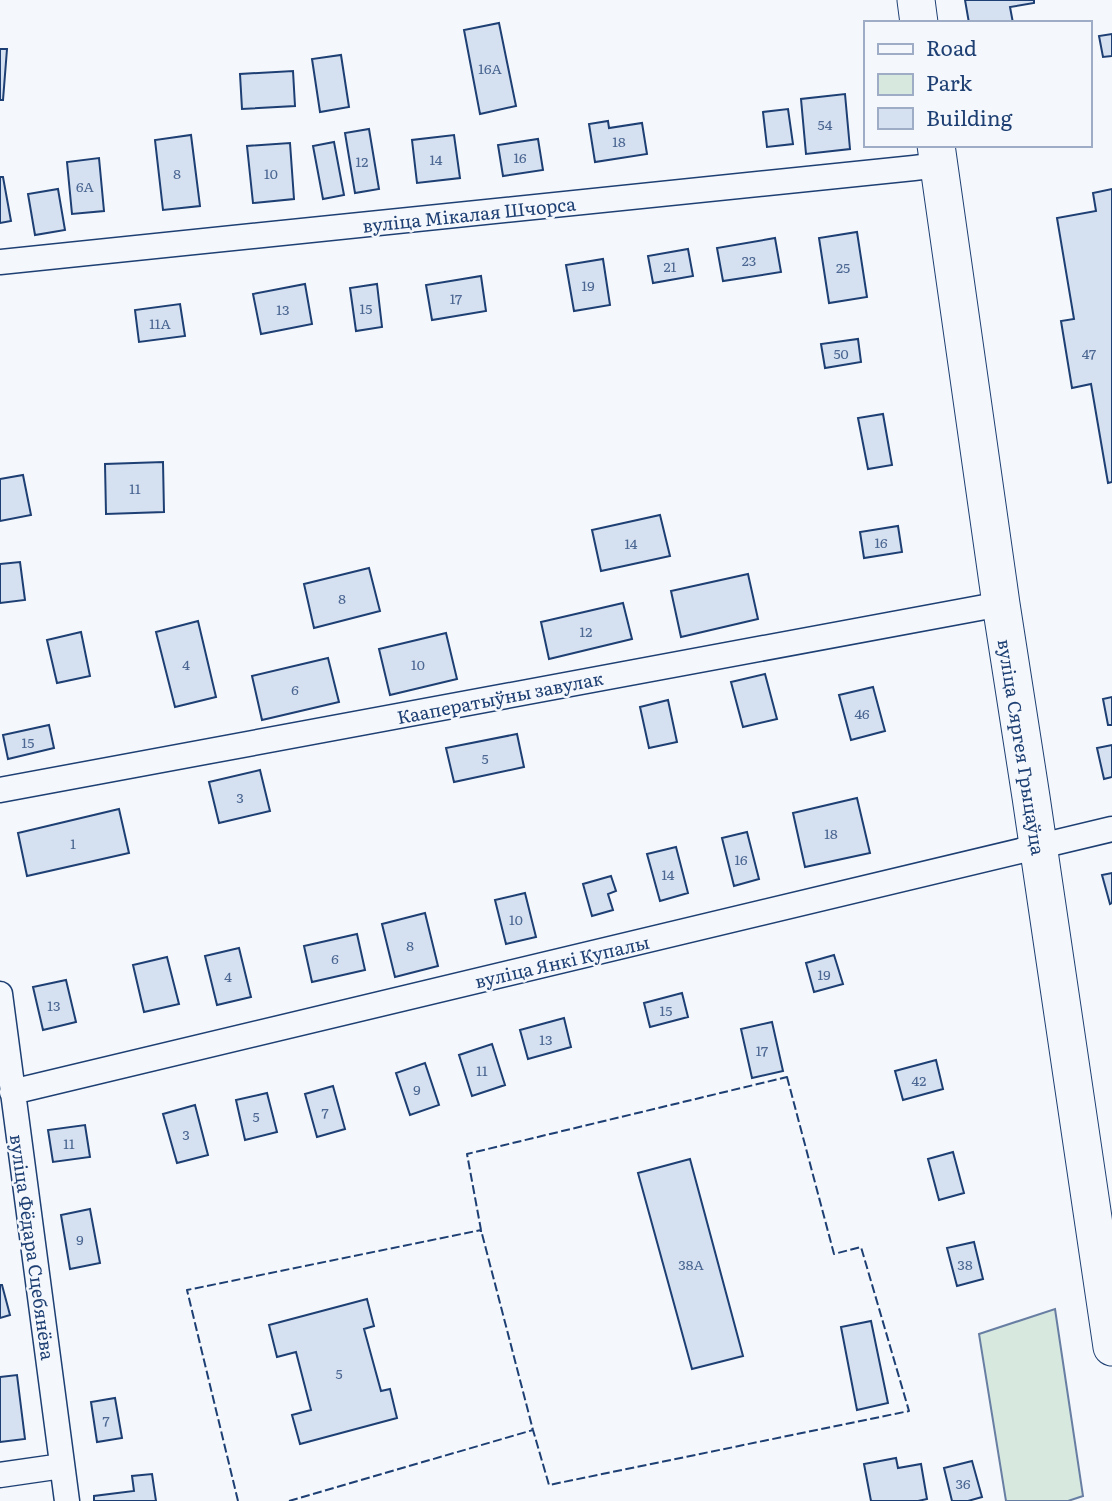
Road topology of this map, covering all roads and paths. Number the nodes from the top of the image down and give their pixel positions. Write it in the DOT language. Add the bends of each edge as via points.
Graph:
graph roads {
  1 [pos="916,0"];
  2 [pos="919,21"];
  3 [pos="937,155"];
  4 [pos="0,262"];
  5 [pos="1001,604"];
  6 [pos="0,790"];
  7 [pos="1112,830"];
  8 [pos="1037,847"];
  9 [pos="0,994"];
  10 [pos="12,1092"];
  11 [pos="1112,1347"];
  12 [pos="62,1466"];
  13 [pos="0,1475"];
  14 [pos="67,1501"];
  1 -- 2 [label="main road"];
  3 -- 4 [label="street, вуліца Мікалая Шчорса" via="886,171"];
  3 -- 5 [label="main road, вуліца Сяргея Грыцаўца"];
  5 -- 6 [label="street, Кааператыўны завулак"];
  5 -- 8 [label="main road, вуліца Сяргея Грыцаўца"];
  7 -- 8 [label="street, вуліца Янкі Купалы"];
  8 -- 10 [label="street, вуліца Янкі Купалы"];
  8 -- 11 [label="main road, вуліца Сяргея Грыцаўца"];
  9 -- 10 [label="street, вуліца Фёдара Сцебянёва"];
  10 -- 12 [label="street, вуліца Фёдара Сцебянёва"];
  12 -- 13 [label="street"];
  12 -- 14 [label="street, вуліца Фёдара Сцебянёва"];
}
